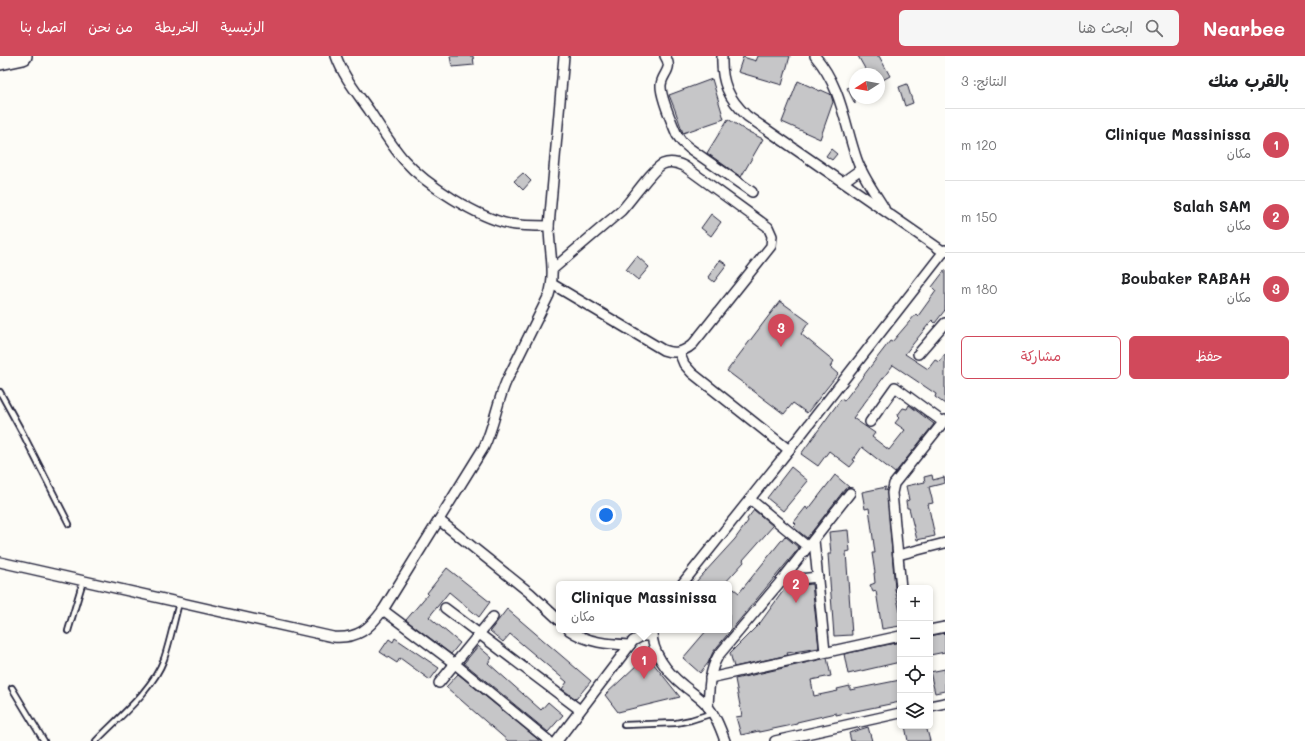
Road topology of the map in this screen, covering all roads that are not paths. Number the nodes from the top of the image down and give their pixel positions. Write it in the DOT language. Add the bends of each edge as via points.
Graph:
graph roads {
  1 [pos="23,56"];
  2 [pos="336,56"];
  3 [pos="564,56"];
  4 [pos="665,56"];
  5 [pos="722,56"];
  6 [pos="816,56"];
  7 [pos="0,61"];
  8 [pos="860,169"];
  9 [pos="843,182"];
  10 [pos="752,192"];
  11 [pos="886,212"];
  12 [pos="549,226"];
  13 [pos="944,251"];
  14 [pos="553,269"];
  15 [pos="552,284"];
  16 [pos="945,323"];
  17 [pos="679,352"];
  18 [pos="918,354"];
  19 [pos="0,392"];
  20 [pos="944,421"];
  21 [pos="870,422"];
  22 [pos="789,450"];
  23 [pos="850,493"];
  24 [pos="750,499"];
  25 [pos="439,520"];
  26 [pos="69,524"];
  27 [pos="945,543"];
  28 [pos="811,544"];
  29 [pos="898,555"];
  30 [pos="0,562"];
  31 [pos="818,577"];
  32 [pos="83,581"];
  33 [pos="684,581"];
  34 [pos="781,581"];
  35 [pos="901,585"];
  36 [pos="179,603"];
  37 [pos="445,608"];
  38 [pos="383,610"];
  39 [pos="493,617"];
  40 [pos="556,617"];
  41 [pos="945,627"];
  42 [pos="933,629"];
  43 [pos="68,631"];
  44 [pos="574,633"];
  45 [pos="652,633"];
  46 [pos="480,634"];
  47 [pos="897,637"];
  48 [pos="630,645"];
  49 [pos="825,652"];
  50 [pos="455,664"];
  51 [pos="710,678"];
  52 [pos="439,683"];
  53 [pos="12,688"];
  54 [pos="945,703"];
  55 [pos="933,705"];
  56 [pos="580,710"];
  57 [pos="711,710"];
  58 [pos="897,714"];
  59 [pos="624,725"];
  60 [pos="816,736"];
  61 [pos="44,741"];
  62 [pos="96,741"];
  63 [pos="549,741"];
  64 [pos="557,741"];
  65 [pos="725,741"];
  66 [pos="775,741"];
  1 -- 7 [label="highway"];
  2 -- 12 [label="street" via="396,151 423,178 486,217 521,226"];
  3 -- 12 [label="street"];
  4 -- 10 [label="street" via="668,68 662,82 662,92 679,139"];
  5 -- 9 [label="street" via="724,82 737,106 747,116"];
  6 -- 8 [label="street" via="838,94"];
  8 -- 9 [label="street"];
  8 -- 11 [label="street"];
  9 -- 11 [label="street"];
  11 -- 13 [label="street"];
  12 -- 14 [label="street"];
  13 -- 22 [label="street"];
  14 -- 15 [label="street"];
  14 -- 17 [label="street" via="621,212 658,167 671,162 684,166 768,227 773,239 771,246 692,344"];
  15 -- 17 [label="street" via="663,350"];
  15 -- 25 [label="street" via="506,382 484,447"];
  16 -- 18 [label="street"];
  17 -- 22 [label="street" via="684,364 692,373"];
  19 -- 26 [label="lane"];
  20 -- 21 [label="street" via="895,387"];
  20 -- 29 [label="street" via="894,484 892,493"];
  22 -- 24 [label="street"];
  23 -- 28 [label="street"];
  24 -- 28 [label="street"];
  24 -- 33 [label="street"];
  25 -- 38 [label="street"];
  25 -- 40 [label="street" via="530,593"];
  27 -- 29 [label="street"];
  28 -- 31 [label="street"];
  28 -- 34 [label="street"];
  29 -- 35 [label="street"];
  30 -- 32 [label="street"];
  31 -- 34 [label="street"];
  31 -- 49 [label="street"];
  32 -- 36 [label="street"];
  32 -- 43 [label="lane"];
  34 -- 51 [label="street" via="718,656"];
  36 -- 38 [label="street" via="340,638 355,635 368,628"];
  36 -- 62 [label="lane" via="164,660 151,683"];
  37 -- 46 [label="street"];
  38 -- 50 [label="street"];
  39 -- 46 [label="street"];
  41 -- 42 [label="street"];
  44 -- 48 [label="street" via="596,642"];
  45 -- 48 [label="street" via="642,636"];
  45 -- 57 [label="street" via="654,646 668,670"];
  46 -- 50 [label="street"];
  46 -- 56 [label="street"];
  47 -- 49 [label="street"];
  48 -- 56 [label="street"];
  49 -- 51 [label="street"];
  50 -- 52 [label="street"];
  50 -- 63 [label="street"];
  51 -- 57 [label="street"];
  53 -- 61 [label="lane"];
  54 -- 55 [label="street"];
  56 -- 64 [label="street"];
  57 -- 59 [label="lane" via="691,720 676,723"];
  57 -- 65 [label="street"];
  58 -- 60 [label="street"];
  60 -- 66 [label="street"];
}
